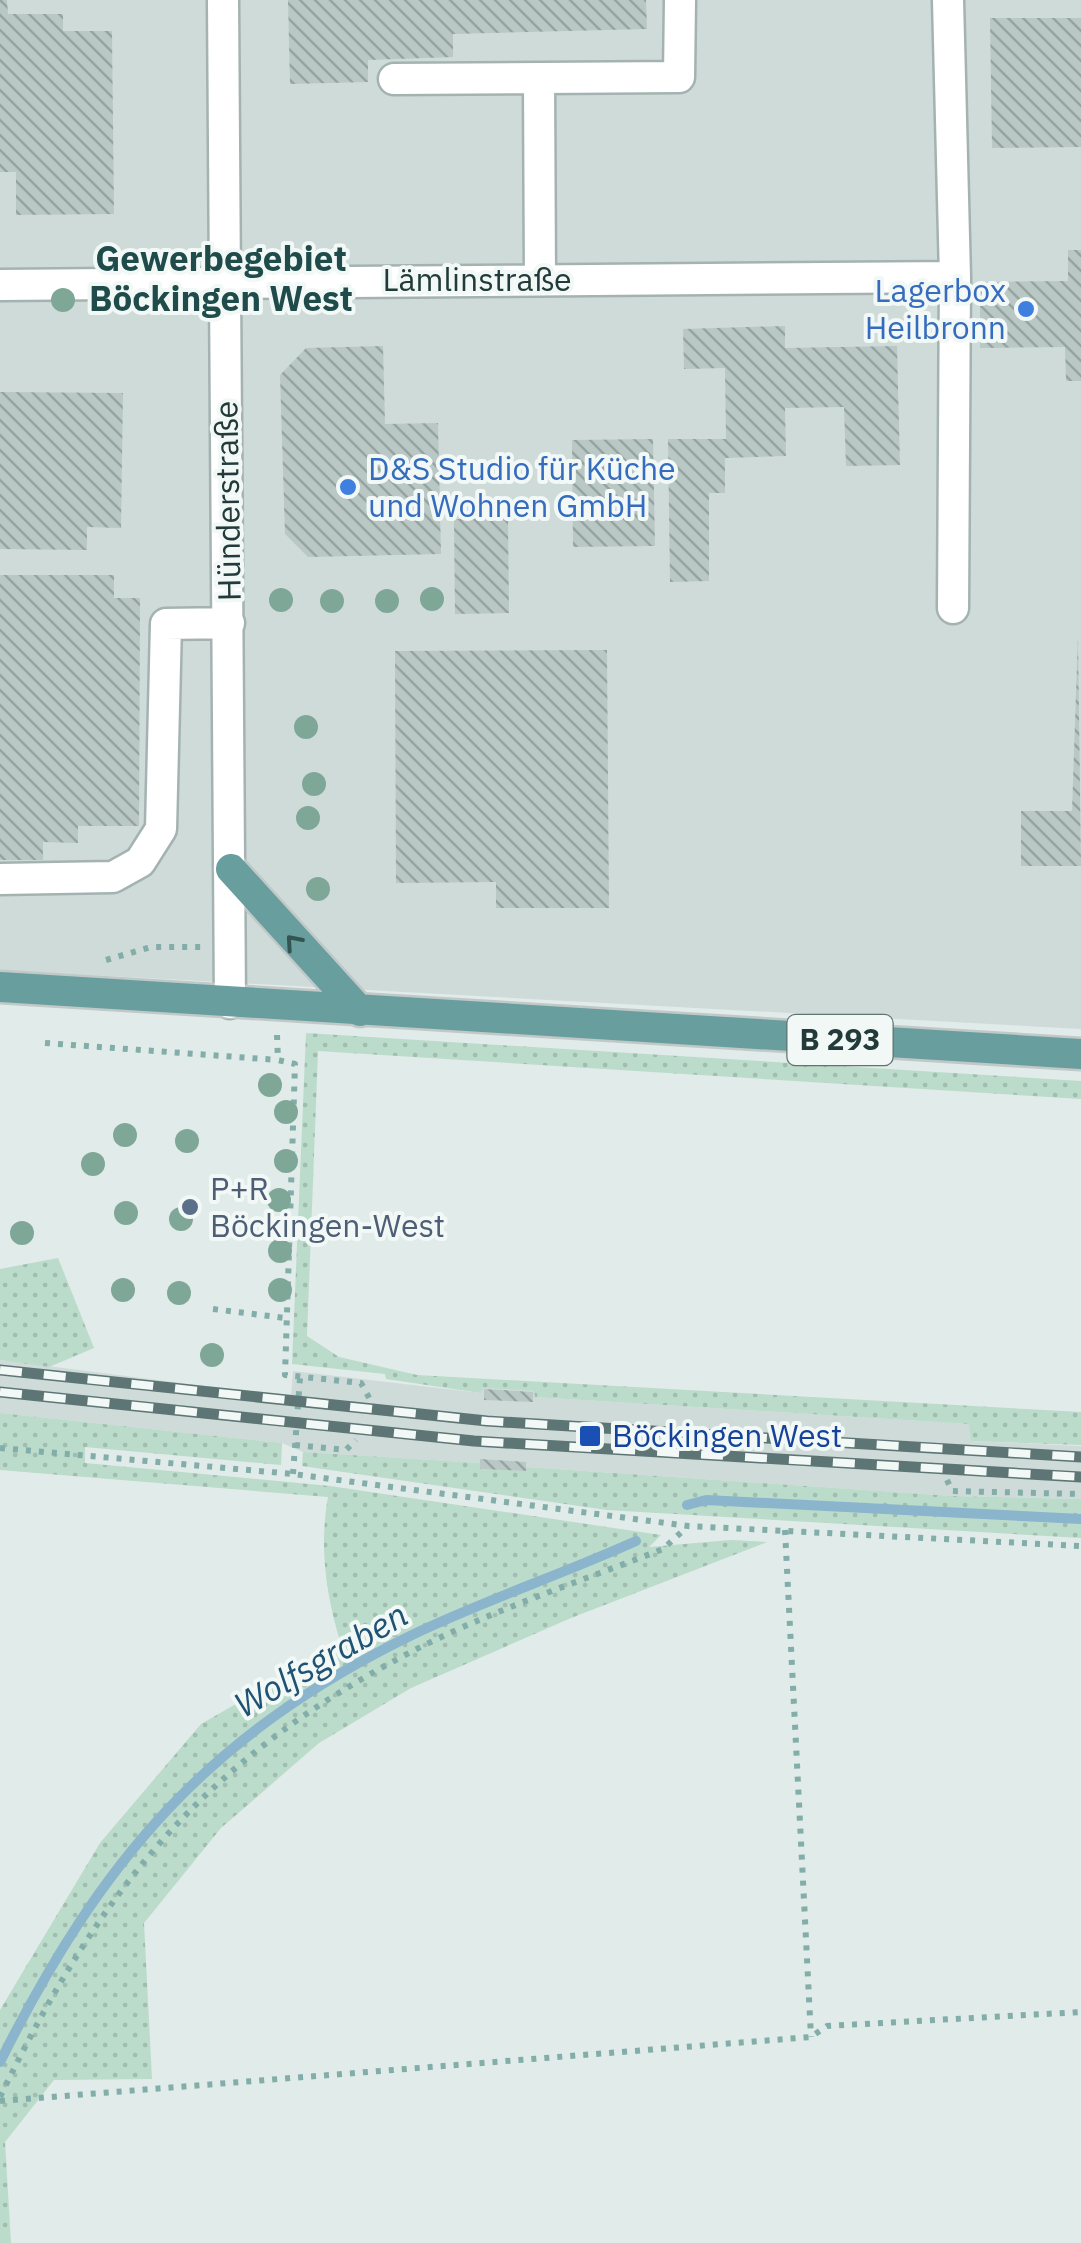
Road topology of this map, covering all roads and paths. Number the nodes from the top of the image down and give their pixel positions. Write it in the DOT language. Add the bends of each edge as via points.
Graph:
graph roads {
  1 [pos="223,0"];
  2 [pos="680,0"];
  3 [pos="948,0"];
  4 [pos="394,80"];
  5 [pos="539,81"];
  6 [pos="954,277"];
  7 [pos="540,280"];
  8 [pos="226,281"];
  9 [pos="0,286"];
  10 [pos="953,608"];
  11 [pos="229,622"];
  12 [pos="231,870"];
  13 [pos="0,879"];
  14 [pos="231,948"];
  15 [pos="103,960"];
  16 [pos="0,988"];
  17 [pos="230,1003"];
  18 [pos="360,1011"];
  19 [pos="46,1043"];
  20 [pos="1081,1054"];
  21 [pos="278,1060"];
  22 [pos="295,1064"];
  23 [pos="213,1309"];
  24 [pos="285,1318"];
  25 [pos="300,1378"];
  26 [pos="372,1403"];
  27 [pos="356,1440"];
  28 [pos="295,1445"];
  29 [pos="0,1448"];
  30 [pos="293,1474"];
  31 [pos="947,1480"];
  32 [pos="1081,1494"];
  33 [pos="688,1526"];
  34 [pos="785,1530"];
  35 [pos="1081,1546"];
  36 [pos="1081,2012"];
  37 [pos="812,2037"];
  38 [pos="0,2099"];
  1 -- 8 [label="street, Hünderstraße"];
  2 -- 5 [label="street" via="679,76"];
  3 -- 6 [label="street"];
  4 -- 5 [label="street"];
  5 -- 7 [label="street"];
  6 -- 7 [label="street, Lämlinstraße"];
  6 -- 10 [label="street"];
  7 -- 8 [label="street, Lämlinstraße"];
  8 -- 9 [label="street, Lämlinstraße"];
  8 -- 11 [label="street, Hünderstraße"];
  11 -- 12 [label="street, Hünderstraße"];
  11 -- 13 [label="street" via="166,624 162,829 140,862 113,878"];
  12 -- 14 [label="street, Hünderstraße"];
  18 -- 12 [label="main road, one-way"];
  14 -- 15 [label="path" via="152,947"];
  14 -- 17 [label="street, Hünderstraße"];
  16 -- 17 [label="main road, B 293"];
  17 -- 18 [label="main road, B 293"];
  18 -- 20 [label="main road, B 293"];
  19 -- 21 [label="path"];
  22 -- 24 [label="path"];
  23 -- 24 [label="path"];
  24 -- 25 [label="path" via="284,1375"];
  25 -- 26 [label="path" via="360,1383"];
  25 -- 28 [label="path"];
  27 -- 28 [label="path" via="346,1450"];
  28 -- 30 [label="path"];
  29 -- 30 [label="path"];
  30 -- 33 [label="path"];
  31 -- 32 [label="path" via="952,1491"];
  33 -- 34 [label="path"];
  33 -- 38 [label="path" via="663,1549 412,1651 320,1702 234,1765 170,1829 95,1921"];
  34 -- 35 [label="path"];
  34 -- 37 [label="path"];
  36 -- 37 [label="path" via="827,2026"];
  37 -- 38 [label="path"];
}
